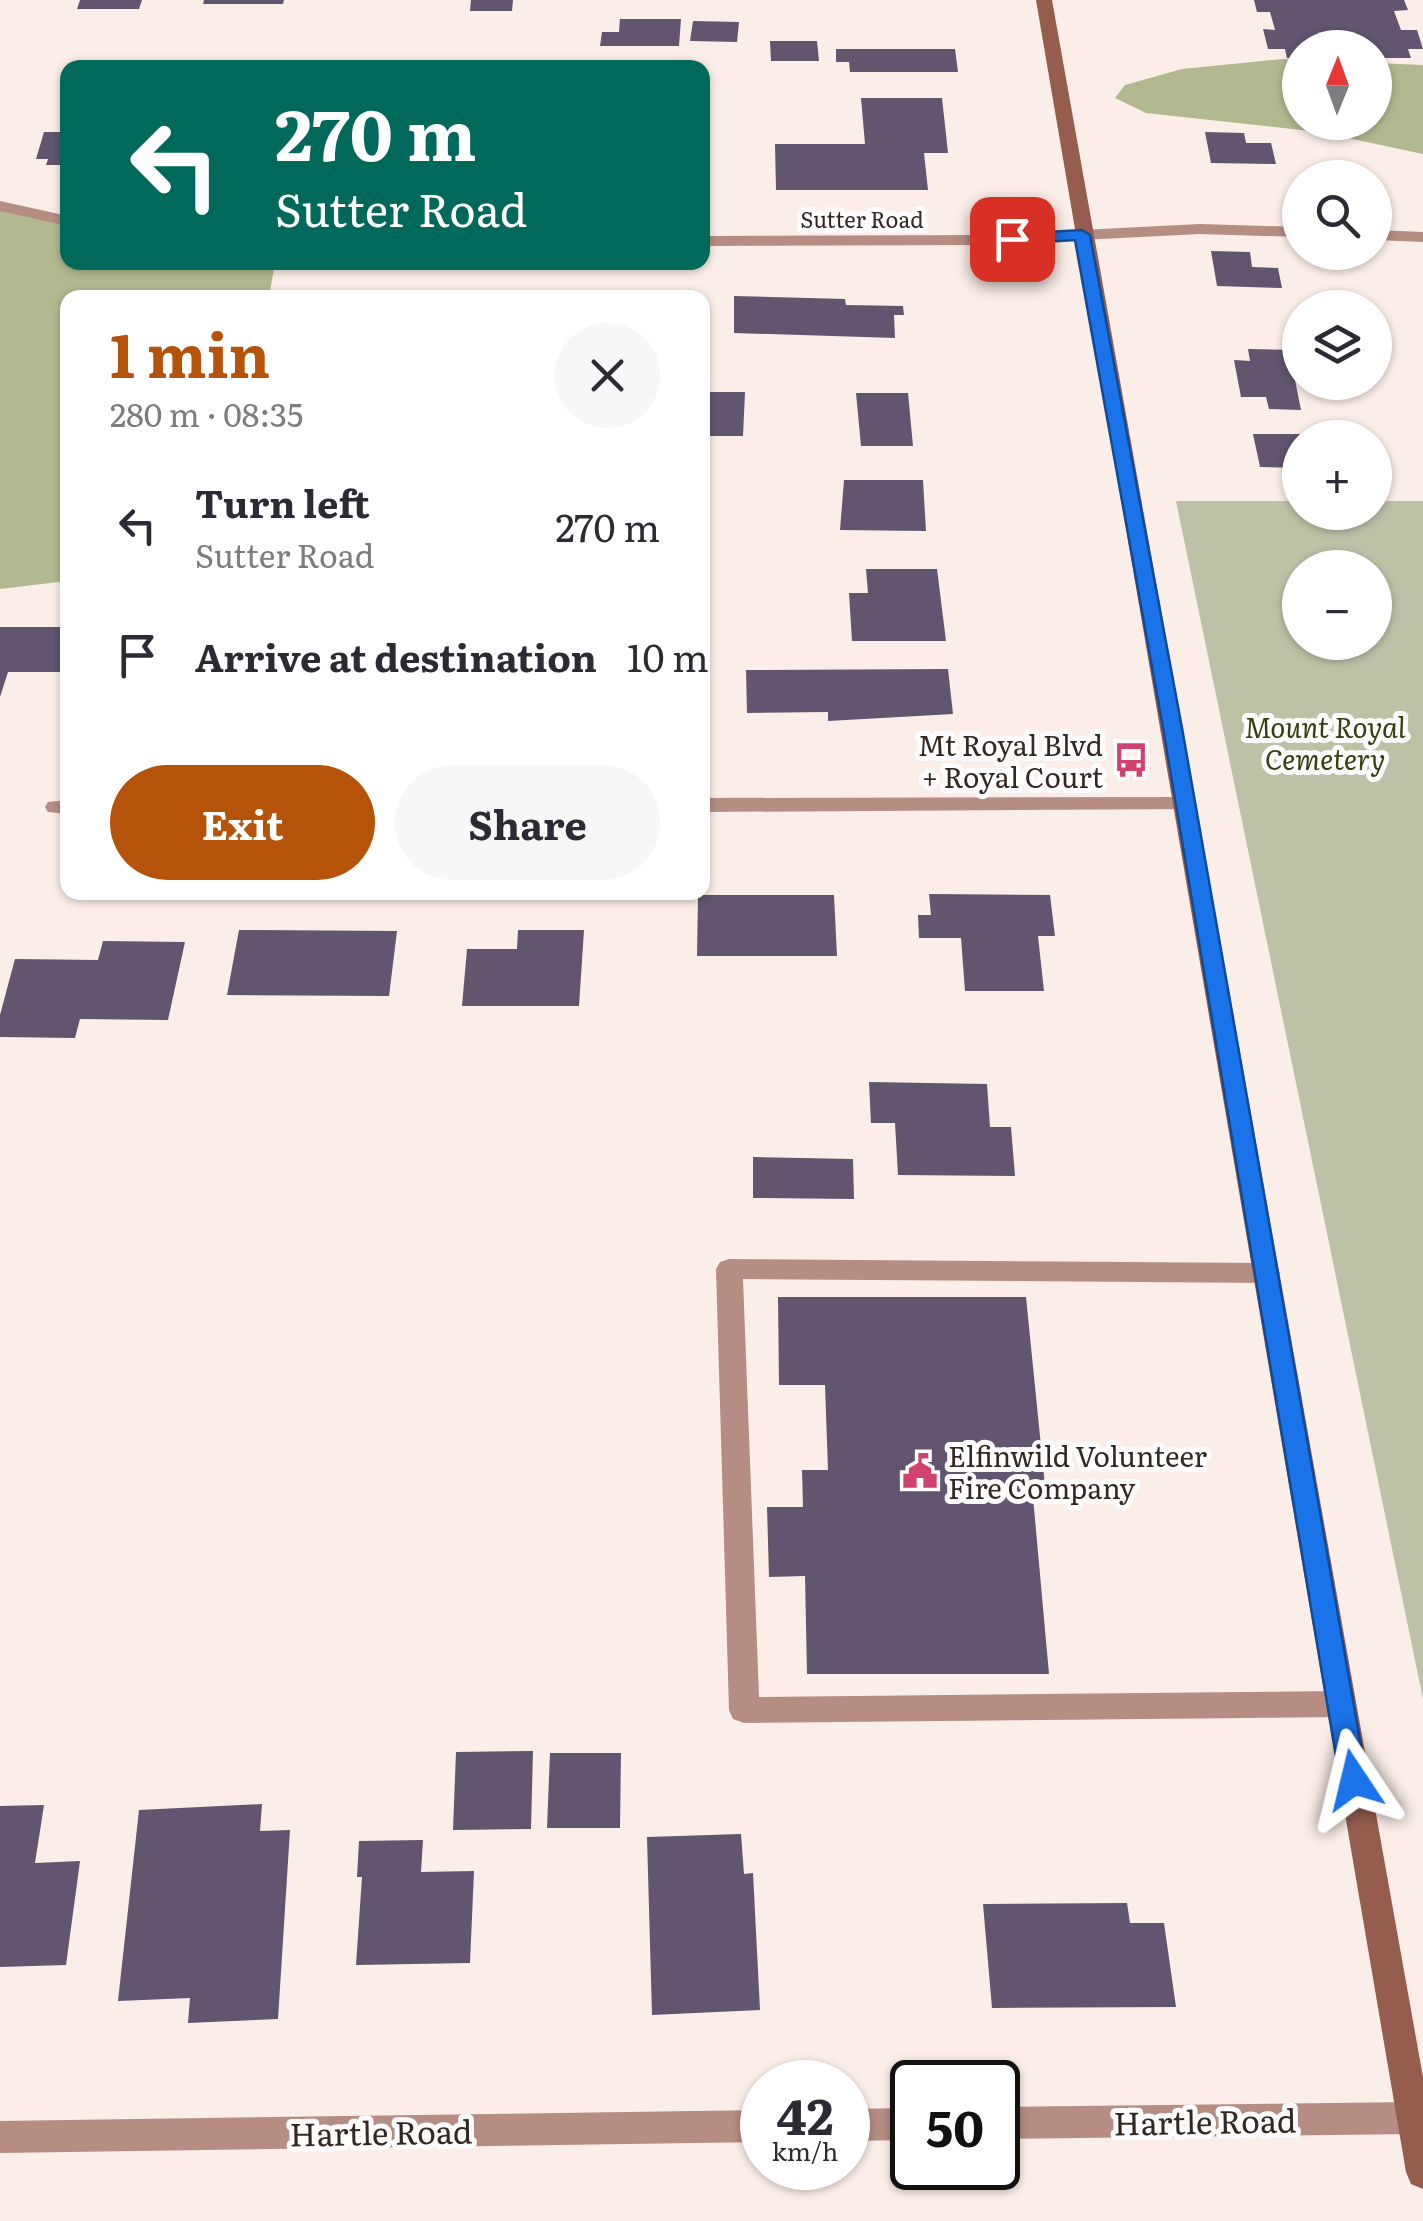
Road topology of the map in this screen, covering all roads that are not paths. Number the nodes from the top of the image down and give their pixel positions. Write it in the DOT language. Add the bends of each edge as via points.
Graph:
graph roads {
  1 [pos="1044,0"];
  2 [pos="0,206"];
  3 [pos="60,219"];
  4 [pos="1282,232"];
  5 [pos="1082,235"];
  6 [pos="1392,236"];
  7 [pos="1423,237"];
  8 [pos="710,241"];
  9 [pos="1186,804"];
  10 [pos="710,805"];
  11 [pos="1267,1273"];
  12 [pos="1340,1704"];
  13 [pos="1413,2118"];
  14 [pos="1020,2123"];
  15 [pos="740,2126"];
  16 [pos="0,2136"];
  17 [pos="1423,2172"];
  1 -- 5 [label="main road"];
  2 -- 3 [label="street"];
  4 -- 5 [label="street, Sutter Road"];
  5 -- 8 [label="street, Sutter Road"];
  5 -- 9 [label="main road"];
  6 -- 7 [label="street"];
  9 -- 10 [label="street"];
  9 -- 11 [label="main road"];
  11 -- 12 [label="main road"];
  11 -- 12 [label="street" via="728,1269 744,1710"];
  12 -- 13 [label="main road"];
  13 -- 14 [label="street, Hartle Road"];
  13 -- 17 [label="main road"];
  15 -- 16 [label="street, Hartle Road"];
}
